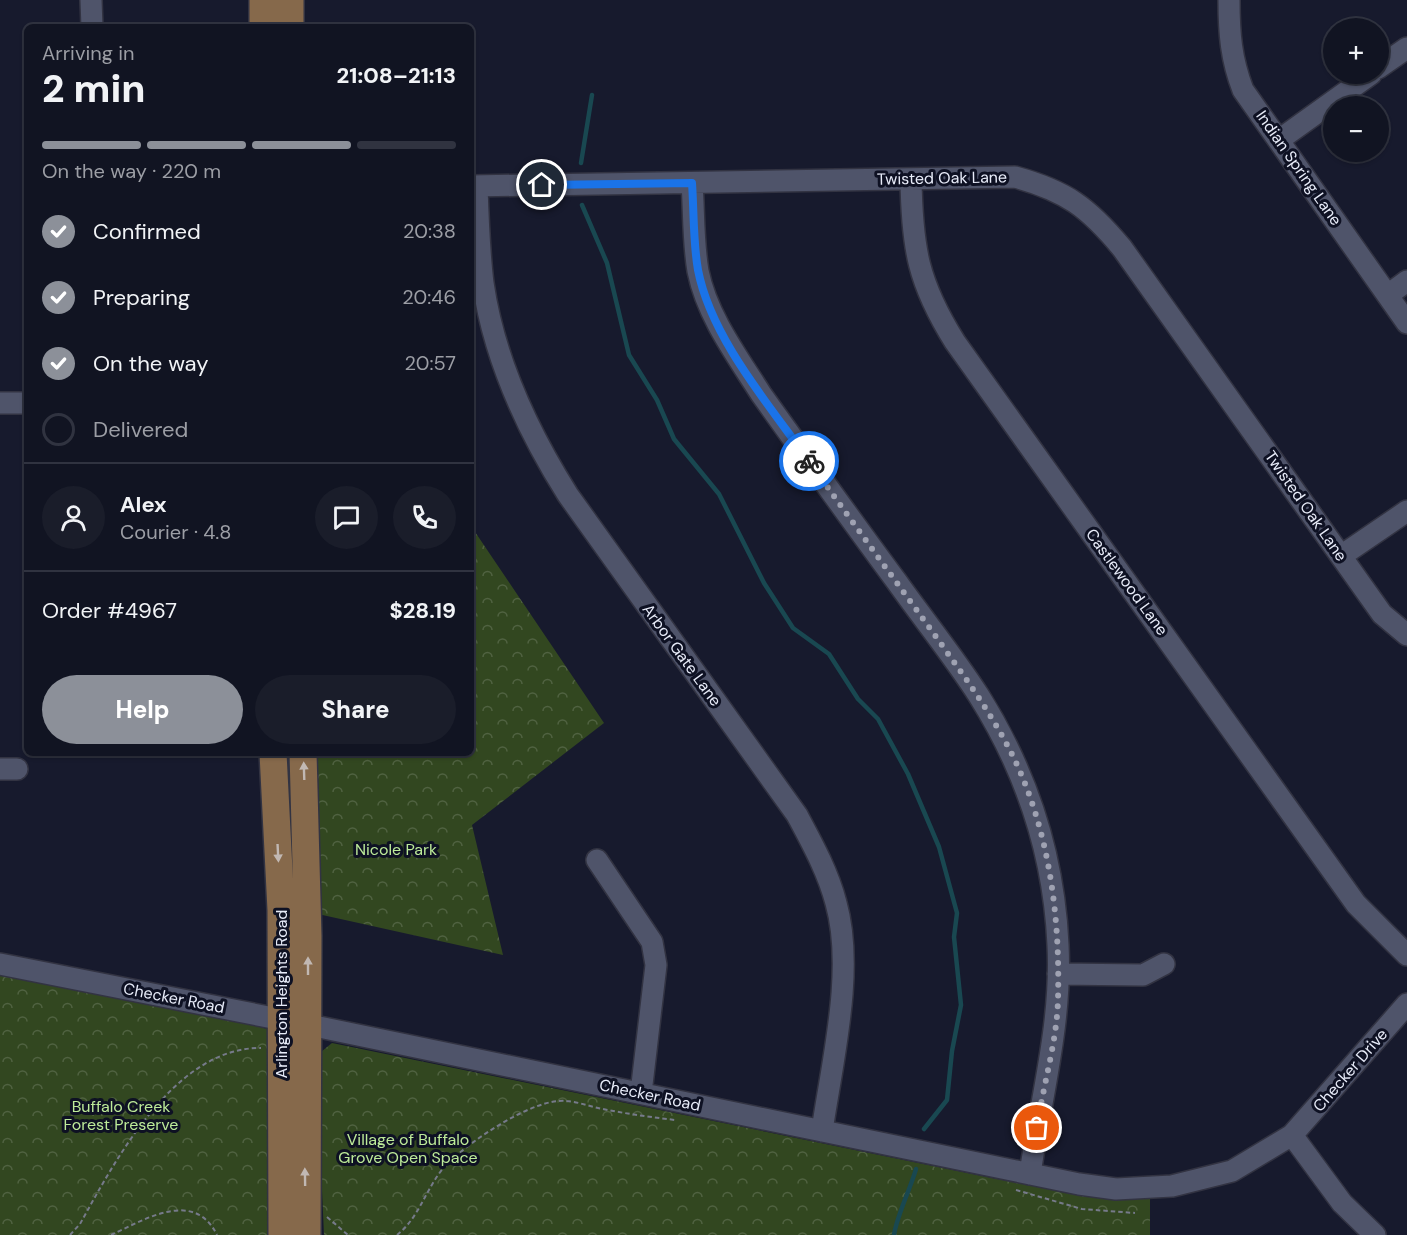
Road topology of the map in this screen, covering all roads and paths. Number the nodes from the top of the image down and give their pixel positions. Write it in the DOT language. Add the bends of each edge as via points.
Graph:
graph roads {
  1 [pos="91,0"];
  2 [pos="263,0"];
  3 [pos="290,0"];
  4 [pos="1229,0"];
  5 [pos="92,24"];
  6 [pos="263,24"];
  7 [pos="290,24"];
  8 [pos="1407,48"];
  9 [pos="1389,60"];
  10 [pos="1357,84"];
  11 [pos="1279,140"];
  12 [pos="911,179"];
  13 [pos="692,183"];
  14 [pos="474,186"];
  15 [pos="1407,281"];
  16 [pos="1388,295"];
  17 [pos="1407,323"];
  18 [pos="0,403"];
  19 [pos="24,403"];
  20 [pos="1407,512"];
  21 [pos="1341,556"];
  22 [pos="1407,635"];
  23 [pos="273,756"];
  24 [pos="303,756"];
  25 [pos="597,860"];
  26 [pos="1407,955"];
  27 [pos="0,964"];
  28 [pos="1164,964"];
  29 [pos="1058,974"];
  30 [pos="1407,1004"];
  31 [pos="282,1021"];
  32 [pos="308,1024"];
  33 [pos="268,1047"];
  34 [pos="641,1093"];
  35 [pos="677,1120"];
  36 [pos="822,1131"];
  37 [pos="1292,1136"];
  38 [pos="1030,1174"];
  39 [pos="1006,1187"];
  40 [pos="1135,1213"];
  41 [pos="327,1217"];
  42 [pos="70,1235"];
  43 [pos="111,1235"];
  44 [pos="218,1235"];
  45 [pos="282,1235"];
  46 [pos="307,1235"];
  47 [pos="348,1235"];
  48 [pos="397,1235"];
  49 [pos="1375,1235"];
  1 -- 5 [label="street"];
  2 -- 6 [label="main road"];
  3 -- 7 [label="main road"];
  4 -- 11 [label="street, Indian Spring Lane" via="1233,65 1243,90"];
  8 -- 9 [label="street"];
  10 -- 11 [label="street"];
  11 -- 16 [label="street, Indian Spring Lane"];
  12 -- 13 [label="street, Twisted Oak Lane"];
  12 -- 21 [label="street, Twisted Oak Lane" via="1014,177 1039,183 1095,216 1122,248"];
  12 -- 26 [label="street, Castlewood Lane" via="916,260 935,309 956,342 1356,903"];
  13 -- 14 [label="street, Twisted Oak Lane"];
  13 -- 29 [label="street" via="698,272 711,309 732,349 979,695 1022,777 1052,882"];
  14 -- 36 [label="street, Arbor Gate Lane" via="483,284 518,406 568,495 797,815 815,848 836,903 842,995"];
  15 -- 16 [label="street"];
  16 -- 17 [label="street, Indian Spring Lane"];
  18 -- 19 [label="street"];
  20 -- 21 [label="street"];
  21 -- 22 [label="street, Twisted Oak Lane" via="1382,614"];
  23 -- 31 [label="main road, Arlington Heights Road, one-way"];
  32 -- 24 [label="main road, Arlington Heights Road, one-way"];
  25 -- 34 [label="street" via="652,942 656,965"];
  27 -- 31 [label="street, Checker Road"];
  28 -- 29 [label="street" via="1143,975"];
  29 -- 38 [label="street" via="1054,1038"];
  30 -- 37 [label="street, Checker Drive"];
  31 -- 32 [label="street, Checker Road"];
  31 -- 45 [label="main road, Arlington Heights Road"];
  32 -- 34 [label="street, Checker Road"];
  46 -- 32 [label="main road, Arlington Heights Road, one-way"];
  33 -- 42 [label="path" via="228,1053 186,1078 130,1138"];
  34 -- 36 [label="street, Checker Road"];
  35 -- 48 [label="path" via="603,1110 566,1100 543,1104 500,1125 447,1164 408,1226"];
  36 -- 38 [label="street, Checker Road"];
  37 -- 38 [label="street, Checker Road" via="1232,1170 1172,1186 1116,1189"];
  37 -- 49 [label="street" via="1342,1203"];
  39 -- 40 [label="path" via="1082,1209"];
  41 -- 47 [label="path"];
  43 -- 44 [label="path" via="168,1211 186,1210 199,1215"];
}
